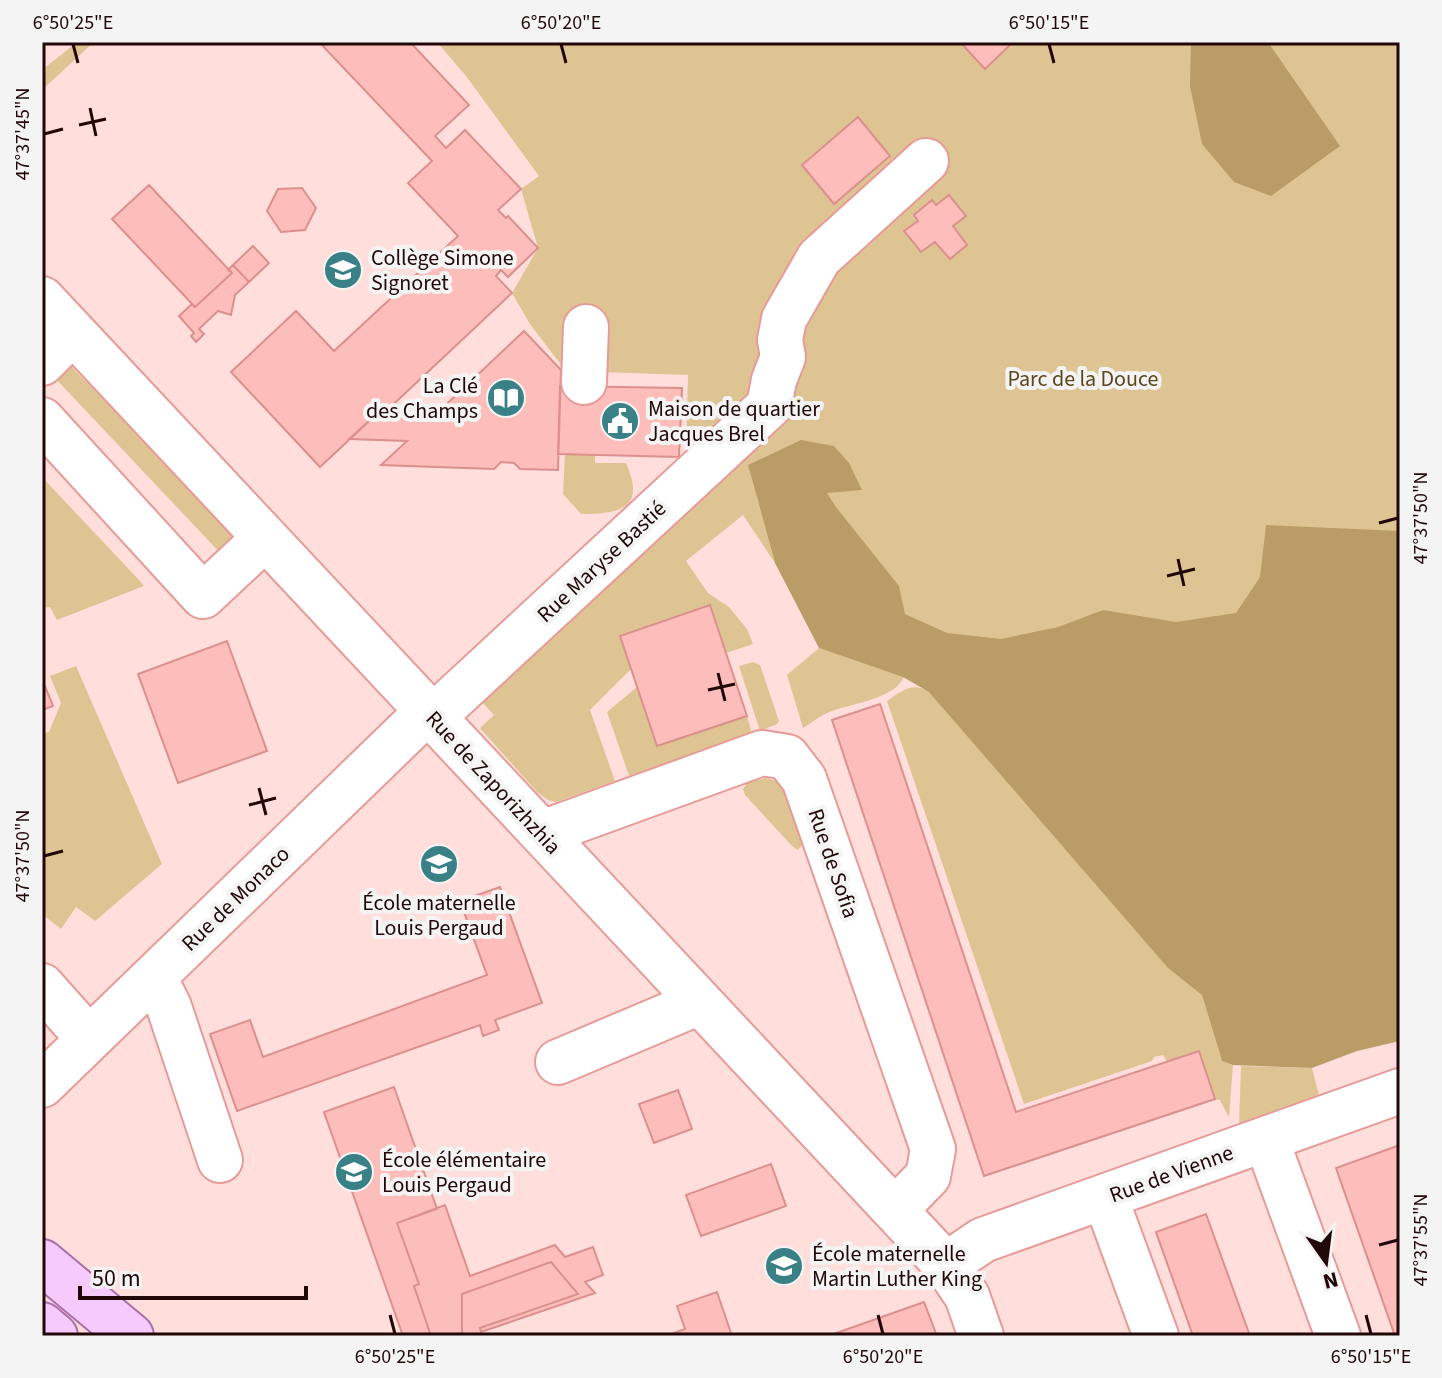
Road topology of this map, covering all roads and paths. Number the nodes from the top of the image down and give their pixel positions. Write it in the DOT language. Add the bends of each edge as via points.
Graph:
graph roads {
  1 [pos="926,161"];
  2 [pos="42,299"];
  3 [pos="586,327"];
  4 [pos="73,332"];
  5 [pos="42,363"];
  6 [pos="584,382"];
  7 [pos="42,420"];
  8 [pos="265,538"];
  9 [pos="431,714"];
  10 [pos="542,833"];
  11 [pos="157,974"];
  12 [pos="42,986"];
  13 [pos="700,1002"];
  14 [pos="89,1039"];
  15 [pos="558,1062"];
  16 [pos="42,1085"];
  17 [pos="1400,1091"];
  18 [pos="1266,1139"];
  19 [pos="220,1160"];
  20 [pos="1105,1197"];
  21 [pos="895,1210"];
  22 [pos="42,1262"];
  23 [pos="946,1265"];
  24 [pos="42,1325"];
  25 [pos="55,1336"];
  26 [pos="131,1336"];
  27 [pos="981,1336"];
  28 [pos="1156,1336"];
  29 [pos="1338,1336"];
  1 -- 9 [label="street, Rue Maryse Bastié" via="819,258 784,319 783,357 769,406"];
  2 -- 4 [label="street, Rue de Zaporizhzhia"];
  3 -- 6 [label="street"];
  4 -- 5 [label="street"];
  4 -- 8 [label="street, Rue de Zaporizhzhia"];
  7 -- 8 [label="street" via="203,596"];
  8 -- 9 [label="street, Rue de Zaporizhzhia"];
  9 -- 10 [label="street, Rue de Zaporizhzhia"];
  9 -- 11 [label="street, Rue de Monaco"];
  10 -- 13 [label="street, Rue de Zaporizhzhia"];
  10 -- 21 [label="street, Rue de Sofia" via="762,753 787,757 804,779 933,1149 928,1176"];
  11 -- 14 [label="street, Rue de Monaco"];
  11 -- 19 [label="street"];
  12 -- 14 [label="street"];
  13 -- 15 [label="street"];
  13 -- 21 [label="street, Rue de Zaporizhzhia"];
  14 -- 16 [label="street, Rue de Monaco"];
  17 -- 18 [label="street, Rue de Vienne"];
  18 -- 20 [label="street, Rue de Vienne"];
  18 -- 29 [label="street"];
  20 -- 23 [label="street, Rue de Vienne" via="983,1240"];
  20 -- 28 [label="street"];
  21 -- 23 [label="street, Rue de Zaporizhzhia"];
  22 -- 26 [label="main road"];
  23 -- 27 [label="street, Rue de Zaporizhzhia" via="967,1296"];
  24 -- 25 [label="main road"];
}
